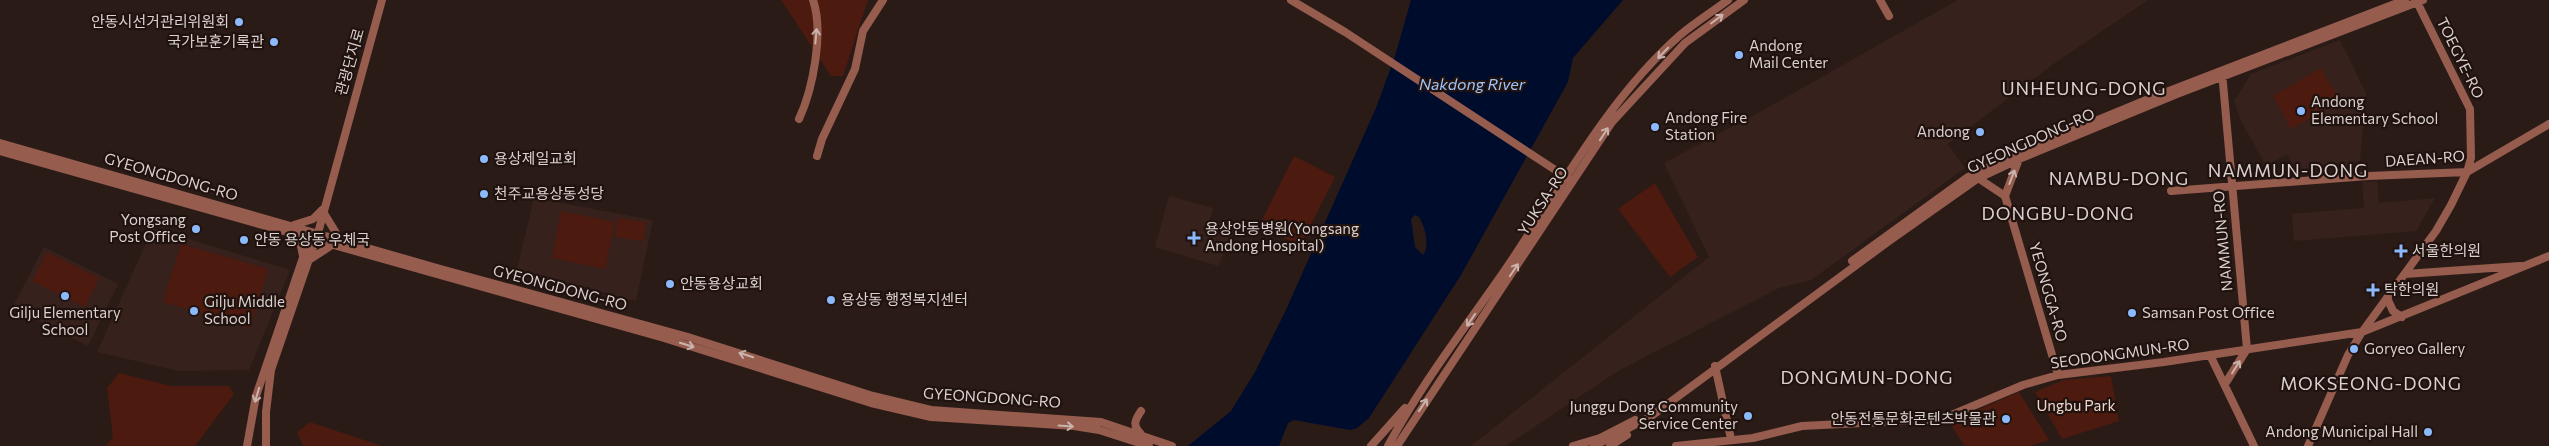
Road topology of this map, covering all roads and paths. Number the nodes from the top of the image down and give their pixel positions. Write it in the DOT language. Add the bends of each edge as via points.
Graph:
graph roads {
  1 [pos="382,0"];
  2 [pos="813,0"];
  3 [pos="884,0"];
  4 [pos="1728,0"];
  5 [pos="1744,0"];
  6 [pos="1880,0"];
  7 [pos="2405,0"];
  8 [pos="1294,1"];
  9 [pos="2419,1"];
  10 [pos="1889,16"];
  11 [pos="2222,73"];
  12 [pos="799,119"];
  13 [pos="2549,124"];
  14 [pos="0,143"];
  15 [pos="0,151"];
  16 [pos="817,156"];
  17 [pos="2019,159"];
  18 [pos="2467,172"];
  19 [pos="1566,177"];
  20 [pos="1976,177"];
  21 [pos="1573,182"];
  22 [pos="2232,187"];
  23 [pos="2171,191"];
  24 [pos="2005,196"];
  25 [pos="321,214"];
  26 [pos="291,229"];
  27 [pos="314,236"];
  28 [pos="341,241"];
  29 [pos="332,245"];
  30 [pos="2549,256"];
  31 [pos="306,259"];
  32 [pos="2524,266"];
  33 [pos="2405,274"];
  34 [pos="2388,298"];
  35 [pos="2402,316"];
  36 [pos="2362,332"];
  37 [pos="2247,349"];
  38 [pos="2210,355"];
  39 [pos="1715,366"];
  40 [pos="2058,375"];
  41 [pos="2225,384"];
  42 [pos="1412,401"];
  43 [pos="1141,411"];
  44 [pos="1648,415"];
  45 [pos="1116,431"];
  46 [pos="1143,436"];
  47 [pos="1731,439"];
  48 [pos="247,446"];
  49 [pos="266,446"];
  50 [pos="1150,446"];
  51 [pos="1172,446"];
  52 [pos="1371,446"];
  53 [pos="1388,446"];
  54 [pos="1397,446"];
  55 [pos="1573,446"];
  56 [pos="1594,446"];
  57 [pos="1610,446"];
  58 [pos="1676,446"];
  59 [pos="2254,446"];
  60 [pos="2308,446"];
  1 -- 25 [label="street, 관광단지로"];
  12 -- 2 [label="street, one-way" via="808,98 813,72 817,24"];
  3 -- 16 [label="street" via="864,31 855,69"];
  4 -- 19 [label="street, YUKSA-RO, one-way" via="1679,36 1638,80 1603,122"];
  21 -- 5 [label="street, YUKSA-RO, one-way" via="1612,122 1644,85 1685,43"];
  6 -- 10 [label="street"];
  7 -- 11 [label="street, GYEONGDONG-RO"];
  8 -- 19 [label="street"];
  9 -- 11 [label="street, GYEONGDONG-RO"];
  9 -- 18 [label="street, TOEGYE-RO" via="2470,109 2471,150"];
  11 -- 17 [label="street, GYEONGDONG-RO"];
  11 -- 20 [label="street, GYEONGDONG-RO" via="2047,141"];
  11 -- 22 [label="street, NAMMUN-RO"];
  13 -- 18 [label="street, DAEAN-RO"];
  14 -- 26 [label="street, GYEONGDONG-RO"];
  15 -- 26 [label="street, GYEONGDONG-RO"];
  17 -- 20 [label="street, GYEONGDONG-RO"];
  24 -- 17 [label="street, one-way"];
  18 -- 22 [label="street, DAEAN-RO"];
  18 -- 33 [label="street, TOEGYE-RO" via="2436,231"];
  19 -- 21 [label="street"];
  19 -- 42 [label="street, YUKSA-RO, one-way" via="1476,313"];
  20 -- 24 [label="street"];
  20 -- 39 [label="street, GYEONGDONG-RO"];
  54 -- 21 [label="street, YUKSA-RO, one-way"];
  22 -- 23 [label="street, DAEAN-RO"];
  22 -- 37 [label="street, NAMMUN-RO"];
  24 -- 40 [label="street, YEONGGA-RO"];
  25 -- 26 [label="street"];
  25 -- 27 [label="street, 관광단지로"];
  25 -- 28 [label="street"];
  26 -- 27 [label="street, GYEONGDONG-RO"];
  26 -- 31 [label="street"];
  27 -- 28 [label="street, GYEONGDONG-RO"];
  27 -- 29 [label="street, GYEONGDONG-RO"];
  27 -- 31 [label="street, 관광단지로"];
  45 -- 28 [label="street, GYEONGDONG-RO, one-way" via="1101,422 1076,418 931,410 873,396 667,331"];
  29 -- 31 [label="street"];
  29 -- 45 [label="street, GYEONGDONG-RO, one-way" via="664,338 871,403 931,417"];
  30 -- 32 [label="street, SEODONGMUN-RO"];
  31 -- 48 [label="street, one-way" via="256,396"];
  31 -- 49 [label="street" via="271,370"];
  32 -- 33 [label="street"];
  32 -- 35 [label="street, SEODONGMUN-RO"];
  33 -- 34 [label="street, TOEGYE-RO"];
  34 -- 35 [label="street" via="2393,311"];
  34 -- 36 [label="street, TOEGYE-RO"];
  35 -- 36 [label="street, SEODONGMUN-RO"];
  36 -- 37 [label="street, SEODONGMUN-RO"];
  36 -- 60 [label="street, TOEGYE-RO" via="2348,355"];
  37 -- 38 [label="street, SEODONGMUN-RO"];
  41 -- 37 [label="street, one-way"];
  38 -- 40 [label="street, SEODONGMUN-RO"];
  38 -- 41 [label="street"];
  39 -- 44 [label="street, GYEONGDONG-RO"];
  39 -- 47 [label="street"];
  40 -- 47 [label="street, SEODONGMUN-RO" via="2023,385 1942,419 1802,426 1753,438"];
  41 -- 59 [label="street"];
  42 -- 52 [label="street"];
  42 -- 53 [label="street, YUKSA-RO"];
  43 -- 46 [label="street" via="1134,421"];
  44 -- 55 [label="street" via="1600,438"];
  44 -- 56 [label="street, GYEONGDONG-RO" via="1626,431"];
  44 -- 57 [label="street" via="1635,430"];
  45 -- 46 [label="street"];
  45 -- 50 [label="street"];
  46 -- 51 [label="street"];
  47 -- 58 [label="street, SEODONGMUN-RO"];
}
